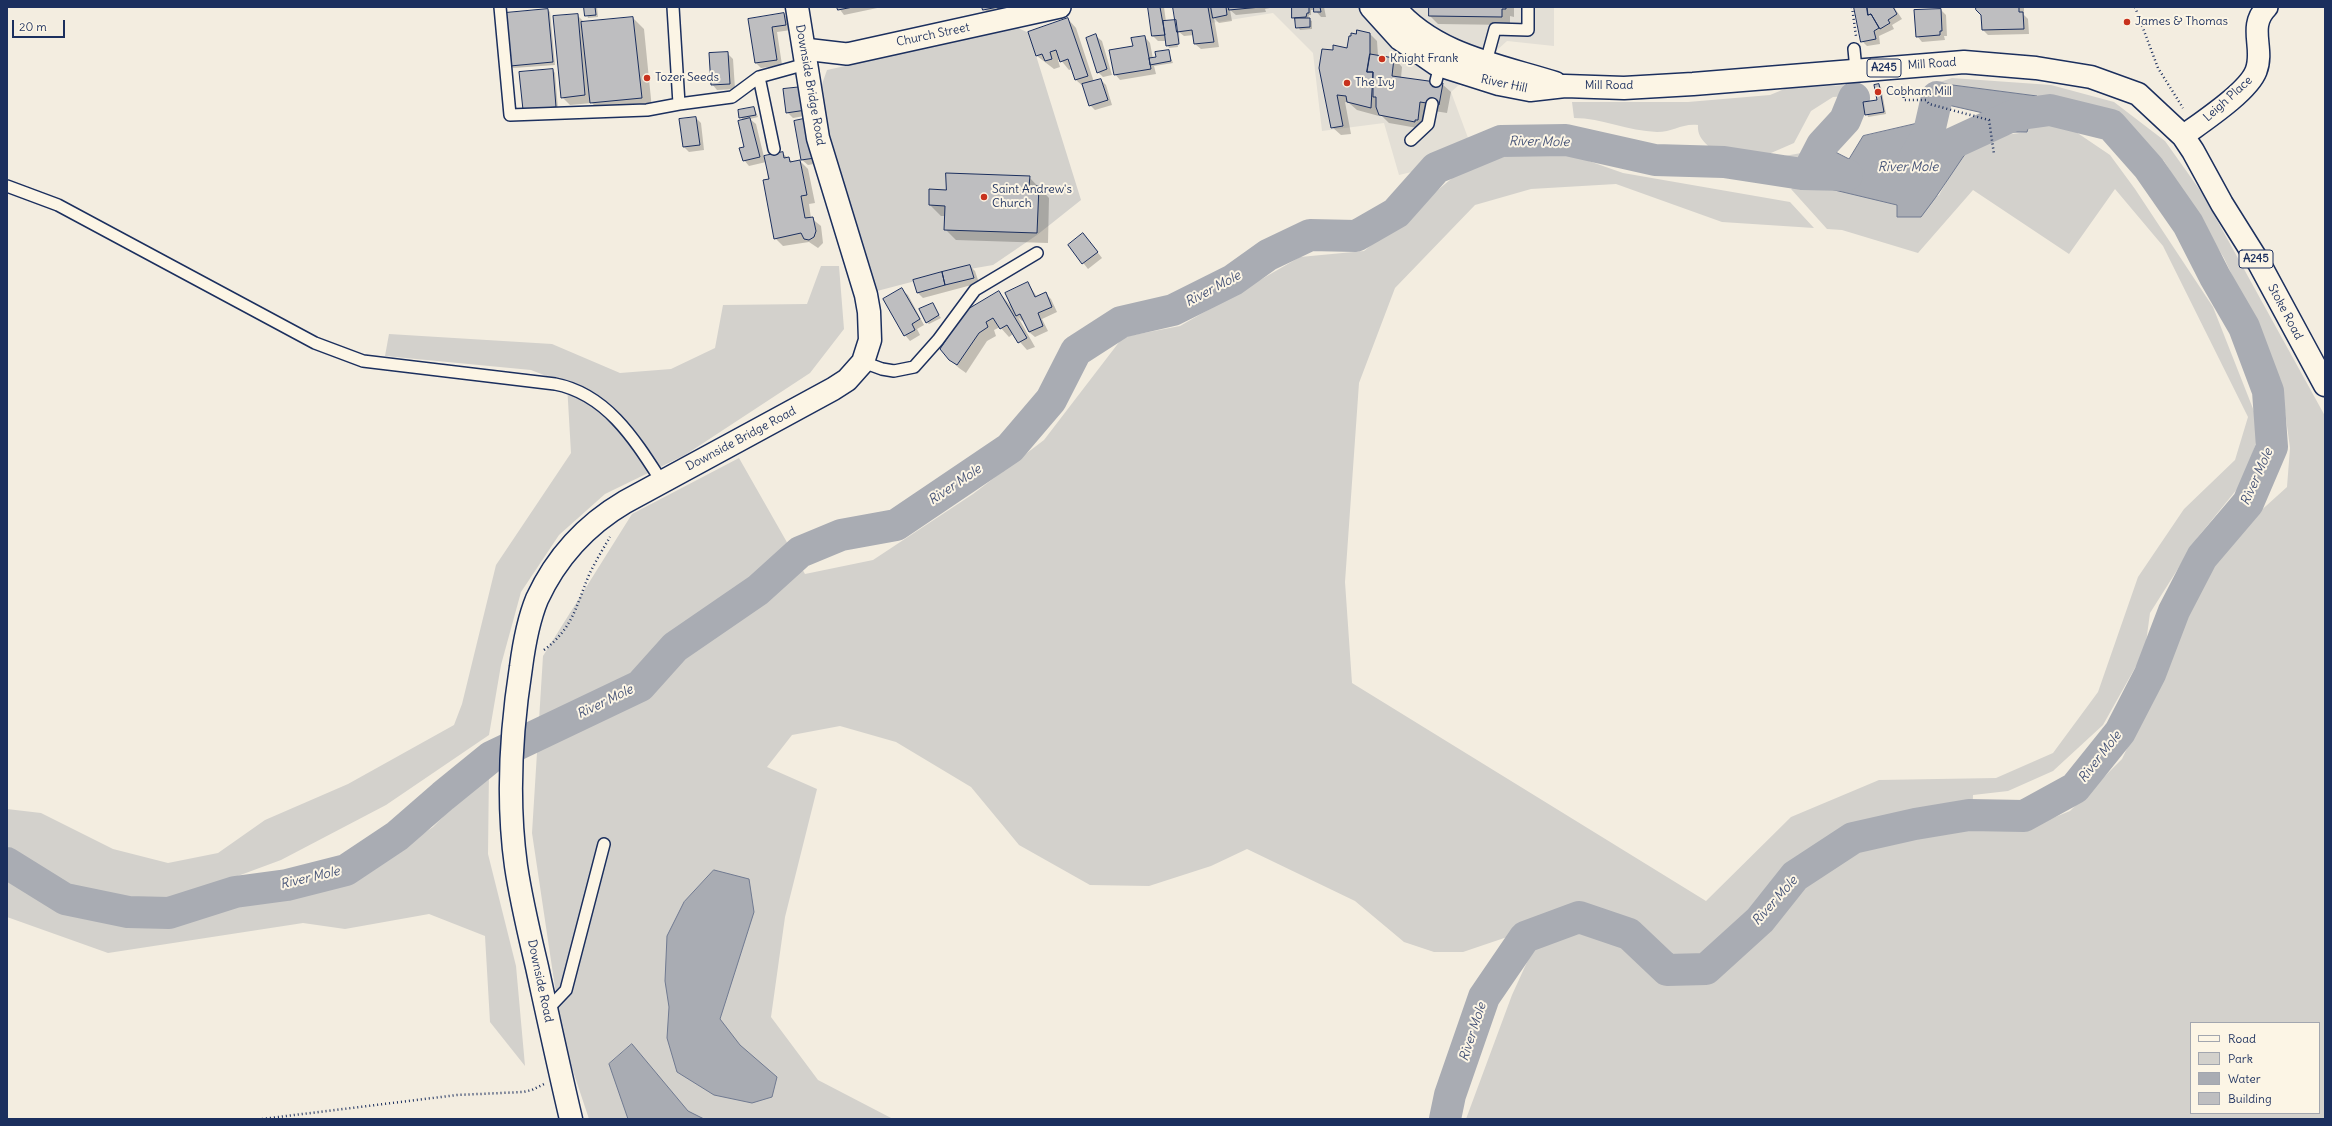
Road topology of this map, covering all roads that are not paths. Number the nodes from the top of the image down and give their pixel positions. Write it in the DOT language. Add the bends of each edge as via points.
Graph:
graph roads {
  1 [pos="500,7"];
  2 [pos="673,7"];
  3 [pos="797,7"];
  4 [pos="1060,7"];
  5 [pos="1372,7"];
  6 [pos="1394,7"];
  7 [pos="1528,7"];
  8 [pos="2266,7"];
  9 [pos="1854,48"];
  10 [pos="805,57"];
  11 [pos="1486,62"];
  12 [pos="1856,70"];
  13 [pos="759,77"];
  14 [pos="1566,86"];
  15 [pos="679,104"];
  16 [pos="1432,104"];
  17 [pos="2190,131"];
  18 [pos="1411,140"];
  19 [pos="774,149"];
  20 [pos="7,186"];
  21 [pos="1037,253"];
  22 [pos="863,362"];
  23 [pos="2325,385"];
  24 [pos="662,482"];
  25 [pos="514,842"];
  26 [pos="604,844"];
  27 [pos="546,1011"];
  28 [pos="571,1119"];
  1 -- 15 [label="lane" via="510,115 647,110"];
  2 -- 15 [label="lane"];
  3 -- 10 [label="main road, Downside Bridge Road"];
  4 -- 10 [label="street, Church Street" via="847,54"];
  5 -- 14 [label="main road, River Hill / A245" via="1400,39 1438,73 1530,90"];
  6 -- 11 [label="main road, River Hill / A245" via="1423,35 1441,45"];
  7 -- 11 [label="lane" via="1528,30 1494,29"];
  8 -- 17 [label="street, Leigh Place" via="2257,22 2258,61 2254,76 2216,112"];
  9 -- 12 [label="lane"];
  10 -- 13 [label="lane"];
  10 -- 22 [label="main road, Downside Bridge Road" via="818,138 866,294 870,340"];
  11 -- 14 [label="main road, River Hill / A245"];
  12 -- 14 [label="main road, Mill Road / A245" via="1624,88"];
  12 -- 17 [label="main road, Mill Road / A245" via="1964,62 2036,68 2091,77 2138,94"];
  13 -- 15 [label="lane" via="732,97"];
  13 -- 19 [label="lane"];
  16 -- 18 [label="lane" via="1428,124"];
  17 -- 23 [label="main road, Stoke Road / A245"];
  20 -- 24 [label="lane" via="58,205 342,355 382,364 555,384 588,395 622,424"];
  21 -- 22 [label="lane" via="975,290 938,340 914,367 894,371"];
  22 -- 24 [label="main road, Downside Bridge Road" via="847,380 833,389"];
  24 -- 25 [label="main road, Downside Bridge Road" via="597,520 566,553 536,601 528,625 514,733"];
  25 -- 27 [label="main road, Downside Road" via="520,891"];
  26 -- 27 [label="lane" via="566,990"];
  27 -- 28 [label="main road, Downside Road"];
}
